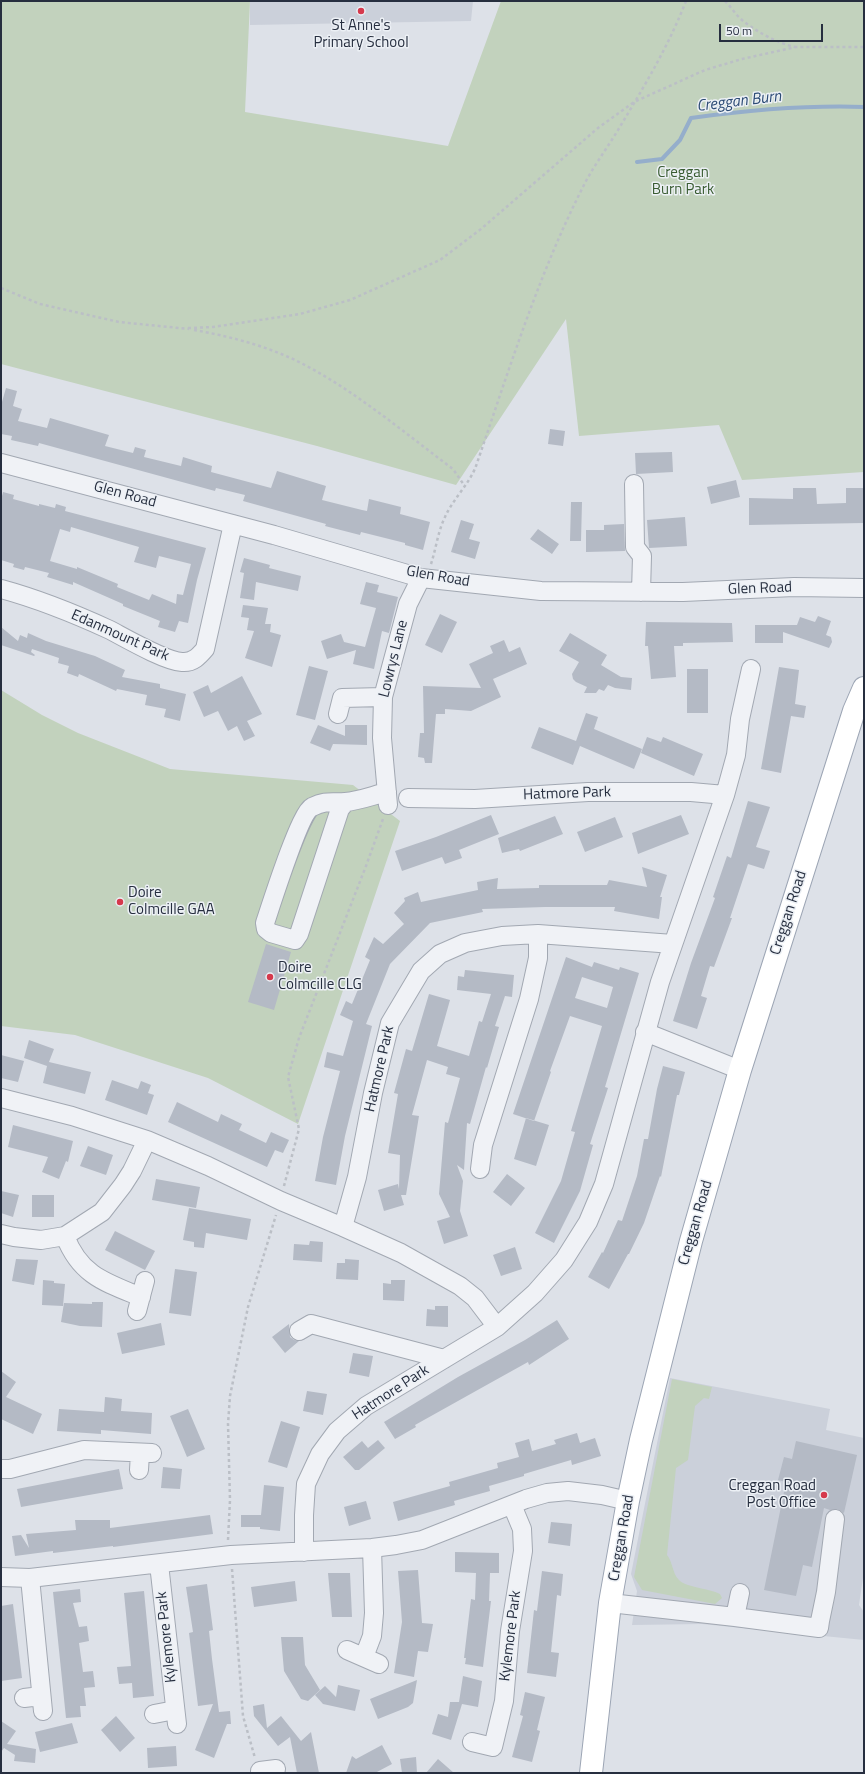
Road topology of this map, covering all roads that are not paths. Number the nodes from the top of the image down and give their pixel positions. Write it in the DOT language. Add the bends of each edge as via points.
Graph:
graph roads {
  1 [pos="1,463"];
  2 [pos="634,484"];
  3 [pos="233,524"];
  4 [pos="424,578"];
  5 [pos="864,588"];
  6 [pos="1,589"];
  7 [pos="641,592"];
  8 [pos="751,669"];
  9 [pos="864,688"];
  10 [pos="383,697"];
  11 [pos="342,700"];
  12 [pos="725,796"];
  13 [pos="408,798"];
  14 [pos="346,802"];
  15 [pos="538,934"];
  16 [pos="672,944"];
  17 [pos="645,1032"];
  18 [pos="740,1070"];
  19 [pos="1,1098"];
  20 [pos="148,1140"];
  21 [pos="480,1169"];
  22 [pos="343,1227"];
  23 [pos="1,1234"];
  24 [pos="65,1236"];
  25 [pos="141,1297"];
  26 [pos="497,1327"];
  27 [pos="299,1331"];
  28 [pos="444,1359"];
  29 [pos="143,1458"];
  30 [pos="1,1469"];
  31 [pos="628,1501"];
  32 [pos="512,1505"];
  33 [pos="835,1519"];
  34 [pos="372,1548"];
  35 [pos="304,1552"];
  36 [pos="159,1564"];
  37 [pos="1,1577"];
  38 [pos="30,1578"];
  39 [pos="740,1593"];
  40 [pos="610,1602"];
  41 [pos="735,1617"];
  42 [pos="363,1657"];
  43 [pos="36,1702"];
  44 [pos="154,1714"];
  45 [pos="472,1742"];
  46 [pos="591,1773"];
  1 -- 3 [label="street, Glen Road"];
  2 -- 7 [label="street" via="635,547 642,556"];
  3 -- 4 [label="street, Glen Road"];
  3 -- 6 [label="street, Edanmount Park" via="206,649 196,659 184,662 170,659 26,595"];
  4 -- 7 [label="street, Glen Road" via="541,591"];
  4 -- 10 [label="street, Lowrys Lane" via="408,604"];
  5 -- 7 [label="street, Glen Road" via="808,587"];
  8 -- 12 [label="street, Hatmore Park" via="740,719 736,755"];
  9 -- 18 [label="main road, Creggan Road" via="786,921"];
  10 -- 11 [label="street"];
  10 -- 14 [label="street, Lowrys Lane" via="382,738 387,798 369,796"];
  12 -- 13 [label="street, Hatmore Park" via="691,792 588,792 474,798"];
  12 -- 16 [label="street, Hatmore Park"];
  14 -- 14 [label="street" via="340,809 299,934 295,940 271,933 266,929 265,923 306,812 328,801"];
  15 -- 16 [label="street, Hatmore Park"];
  15 -- 21 [label="street" via="538,958 529,999 484,1145"];
  15 -- 22 [label="street, Hatmore Park" via="502,936 464,943 440,954 421,971 390,1023 358,1177"];
  16 -- 17 [label="street, Hatmore Park"];
  17 -- 18 [label="street"];
  17 -- 26 [label="street, Hatmore Park" via="604,1184 588,1222 564,1260 535,1293"];
  18 -- 31 [label="main road, Creggan Road" via="691,1241 640,1440"];
  19 -- 20 [label="street" via="72,1116"];
  20 -- 22 [label="street" via="281,1202"];
  20 -- 24 [label="street" via="123,1186 102,1212"];
  22 -- 26 [label="street" via="401,1253 460,1286 475,1298"];
  23 -- 24 [label="street" via="41,1240"];
  24 -- 25 [label="street" via="80,1265 98,1278"];
  26 -- 28 [label="street, Hatmore Park"];
  27 -- 28 [label="street" via="311,1324"];
  28 -- 35 [label="street, Hatmore Park" via="366,1406 337,1431 320,1454 306,1484"];
  29 -- 30 [label="street" via="84,1450 10,1469"];
  31 -- 32 [label="street" via="568,1491 547,1493"];
  31 -- 40 [label="main road, Creggan Road"];
  32 -- 34 [label="street" via="422,1540"];
  32 -- 45 [label="street, Kylemore Park" via="522,1529 523,1550 510,1631 504,1701 492,1747"];
  33 -- 41 [label="street" via="819,1628"];
  34 -- 35 [label="street"];
  34 -- 42 [label="street" via="374,1613 372,1636"];
  35 -- 36 [label="street" via="231,1555"];
  36 -- 38 [label="street"];
  36 -- 44 [label="street, Kylemore Park" via="176,1717"];
  37 -- 38 [label="street"];
  38 -- 43 [label="street"];
  39 -- 41 [label="street"];
  40 -- 41 [label="street"];
  40 -- 46 [label="main road, Creggan Road"];
}
